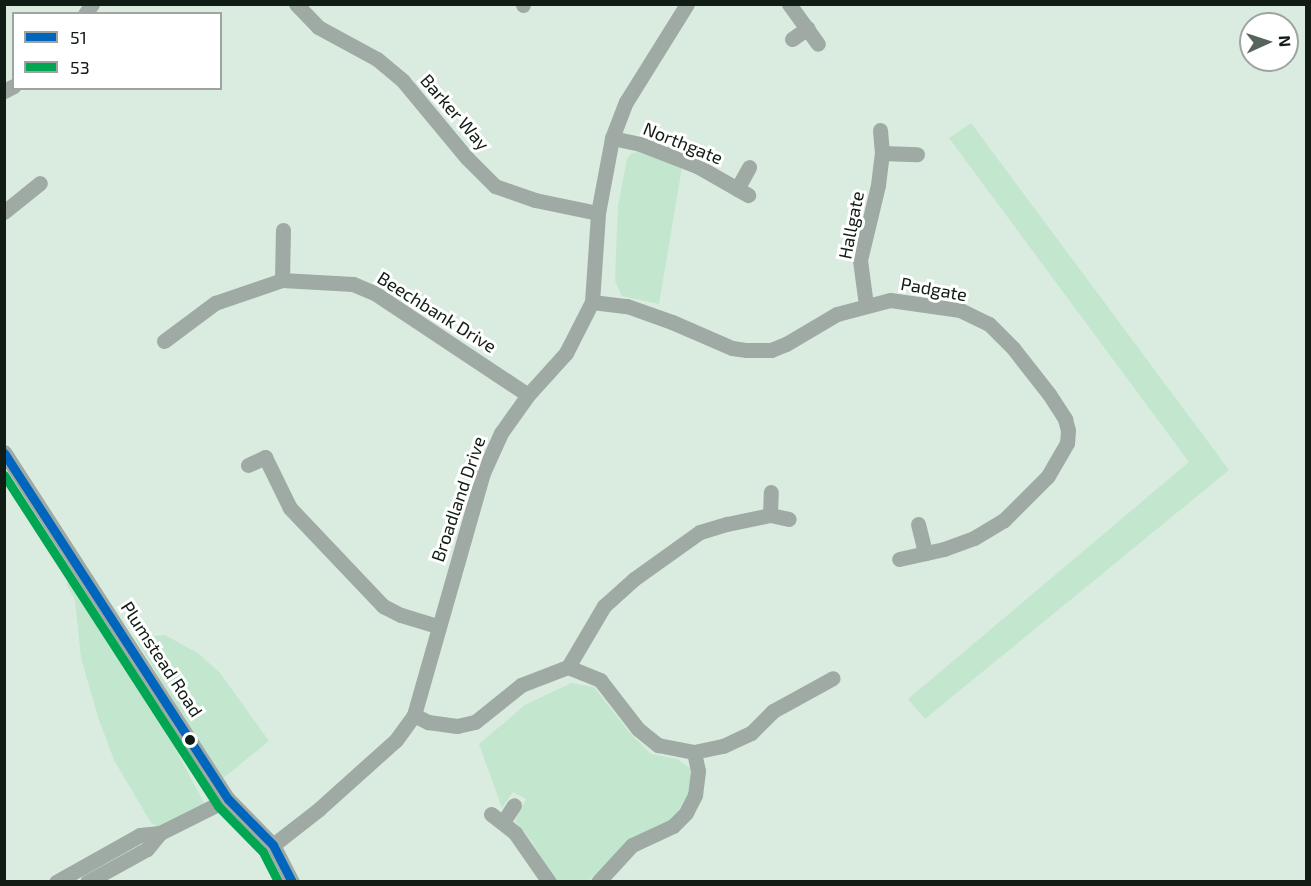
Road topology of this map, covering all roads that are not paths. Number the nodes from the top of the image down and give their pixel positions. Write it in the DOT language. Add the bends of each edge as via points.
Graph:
graph roads {
  1 [pos="296,4"];
  2 [pos="687,4"];
  3 [pos="789,4"];
  4 [pos="808,28"];
  5 [pos="792,39"];
  6 [pos="818,44"];
  7 [pos="880,130"];
  8 [pos="612,138"];
  9 [pos="882,153"];
  10 [pos="917,154"];
  11 [pos="749,166"];
  12 [pos="40,183"];
  13 [pos="4,212"];
  14 [pos="598,213"];
  15 [pos="283,230"];
  16 [pos="282,280"];
  17 [pos="592,302"];
  18 [pos="866,305"];
  19 [pos="164,341"];
  20 [pos="528,395"];
  21 [pos="4,452"];
  22 [pos="248,465"];
  23 [pos="771,492"];
  24 [pos="770,515"];
  25 [pos="789,519"];
  26 [pos="918,524"];
  27 [pos="925,553"];
  28 [pos="899,559"];
  29 [pos="438,626"];
  30 [pos="568,667"];
  31 [pos="833,678"];
  32 [pos="414,714"];
  33 [pos="694,752"];
  34 [pos="228,799"];
  35 [pos="514,805"];
  36 [pos="160,833"];
  37 [pos="273,845"];
  38 [pos="56,882"];
  39 [pos="87,882"];
  40 [pos="292,882"];
  41 [pos="549,882"];
  42 [pos="598,882"];
  1 -- 14 [label="street, Barker Way" via="318,27 377,59 403,81 495,186 535,200"];
  2 -- 8 [label="street, Broadland Drive" via="626,102"];
  3 -- 4 [label="street"];
  4 -- 5 [label="street"];
  4 -- 6 [label="street"];
  7 -- 9 [label="street, Hallgate"];
  8 -- 11 [label="street, Northgate" via="640,144 697,166 742,192"];
  8 -- 14 [label="street, Broadland Drive"];
  9 -- 10 [label="street"];
  9 -- 18 [label="street, Hallgate" via="860,260"];
  12 -- 13 [label="street"];
  14 -- 17 [label="street, Broadland Drive"];
  15 -- 16 [label="street"];
  16 -- 19 [label="street, Beechbank Drive" via="215,303 192,329"];
  16 -- 20 [label="street, Beechbank Drive" via="354,284 376,294"];
  17 -- 18 [label="street, Padgate" via="627,306 732,348 747,350 771,350 837,314"];
  17 -- 20 [label="street, Broadland Drive" via="566,353"];
  18 -- 27 [label="street, Padgate" via="890,300 929,305 960,310 989,324 1049,394 1068,430 1067,443 1047,477 1004,520 974,538"];
  20 -- 29 [label="street, Broadland Drive" via="501,433 483,473"];
  21 -- 34 [label="street, Plumstead Road"];
  22 -- 29 [label="street" via="265,457 290,508 383,606"];
  23 -- 24 [label="street"];
  24 -- 25 [label="street"];
  24 -- 30 [label="street" via="700,532 634,579 604,606"];
  26 -- 27 [label="street"];
  27 -- 28 [label="street, Padgate"];
  29 -- 32 [label="street, Broadland Drive"];
  30 -- 32 [label="street" via="521,685 475,723 457,726 428,722"];
  30 -- 33 [label="street" via="600,680 638,729 658,745"];
  31 -- 33 [label="street" via="773,711 751,733 723,746"];
  32 -- 37 [label="street, Broadland Drive" via="396,740"];
  33 -- 42 [label="street" via="698,771 695,795 686,813 674,825 632,845"];
  34 -- 36 [label="street"];
  34 -- 37 [label="street, Plumstead Road"];
  35 -- 41 [label="street" via="497,818 520,840"];
  36 -- 38 [label="street" via="140,835"];
  36 -- 39 [label="street" via="147,849"];
  37 -- 40 [label="street, Plumstead Road"];
}
